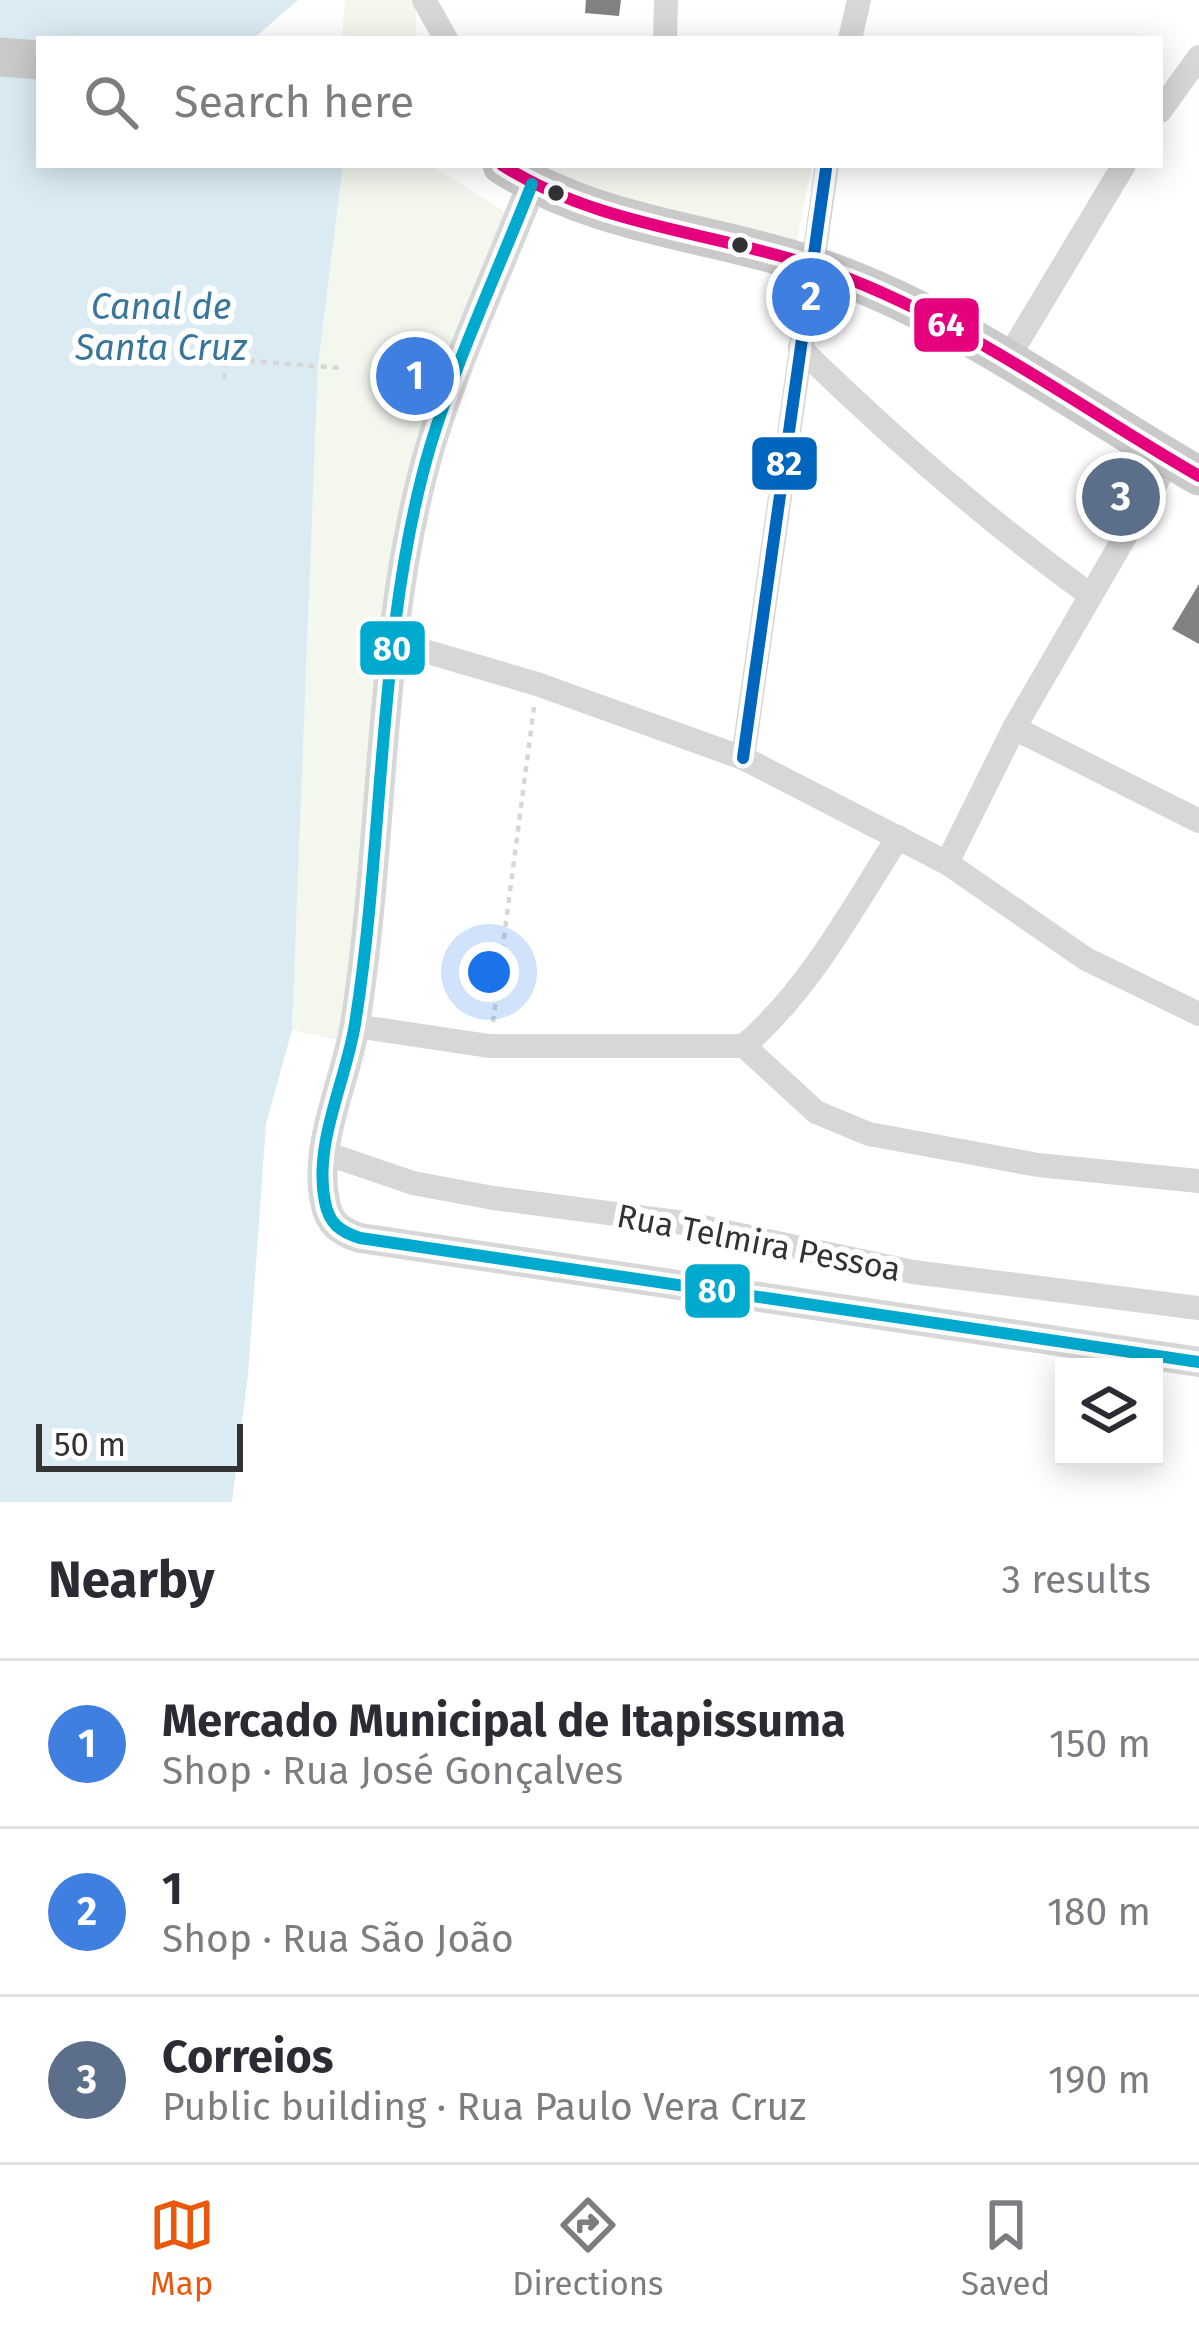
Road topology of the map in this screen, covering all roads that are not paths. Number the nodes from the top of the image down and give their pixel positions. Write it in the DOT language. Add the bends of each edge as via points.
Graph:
graph roads {
  1 [pos="424,0"];
  2 [pos="666,0"];
  3 [pos="859,0"];
  4 [pos="444,36"];
  5 [pos="665,36"];
  6 [pos="851,36"];
  7 [pos="0,57"];
  8 [pos="1199,57"];
  9 [pos="36,60"];
  10 [pos="1163,107"];
  11 [pos="827,168"];
  12 [pos="1122,168"];
  13 [pos="517,175"];
  14 [pos="811,265"];
  15 [pos="800,348"];
  16 [pos="1008,358"];
  17 [pos="1185,468"];
  18 [pos="1089,594"];
  19 [pos="397,643"];
  20 [pos="1014,728"];
  21 [pos="743,758"];
  22 [pos="1199,820"];
  23 [pos="898,837"];
  24 [pos="947,863"];
  25 [pos="1199,1014"];
  26 [pos="355,1026"];
  27 [pos="744,1046"];
  28 [pos="325,1153"];
  29 [pos="1199,1181"];
  30 [pos="1199,1308"];
  31 [pos="1199,1363"];
  1 -- 4 [label="street"];
  2 -- 5 [label="street"];
  3 -- 6 [label="street"];
  7 -- 9 [label="main road"];
  8 -- 10 [label="street"];
  11 -- 14 [label="street"];
  12 -- 16 [label="street"];
  13 -- 14 [label="main road" via="634,224"];
  13 -- 19 [label="street" via="431,445 410,531"];
  14 -- 15 [label="street"];
  14 -- 16 [label="main road" via="910,304"];
  15 -- 18 [label="street" via="908,452"];
  15 -- 21 [label="street"];
  16 -- 17 [label="main road"];
  17 -- 18 [label="street"];
  18 -- 20 [label="street"];
  19 -- 21 [label="street"];
  19 -- 26 [label="street"];
  20 -- 22 [label="street"];
  20 -- 24 [label="street"];
  21 -- 23 [label="street"];
  23 -- 24 [label="street"];
  23 -- 27 [label="street" via="816,968"];
  24 -- 25 [label="street" via="1086,959"];
  26 -- 27 [label="street" via="490,1046"];
  26 -- 28 [label="street"];
  27 -- 29 [label="street" via="816,1112 869,1134 1039,1165"];
  28 -- 30 [label="street, Rua Telmira Pessoa" via="413,1183 493,1198 684,1222 913,1272"];
  28 -- 31 [label="street, Rua Telmira Pessoa" via="331,1220 360,1238"];
}
